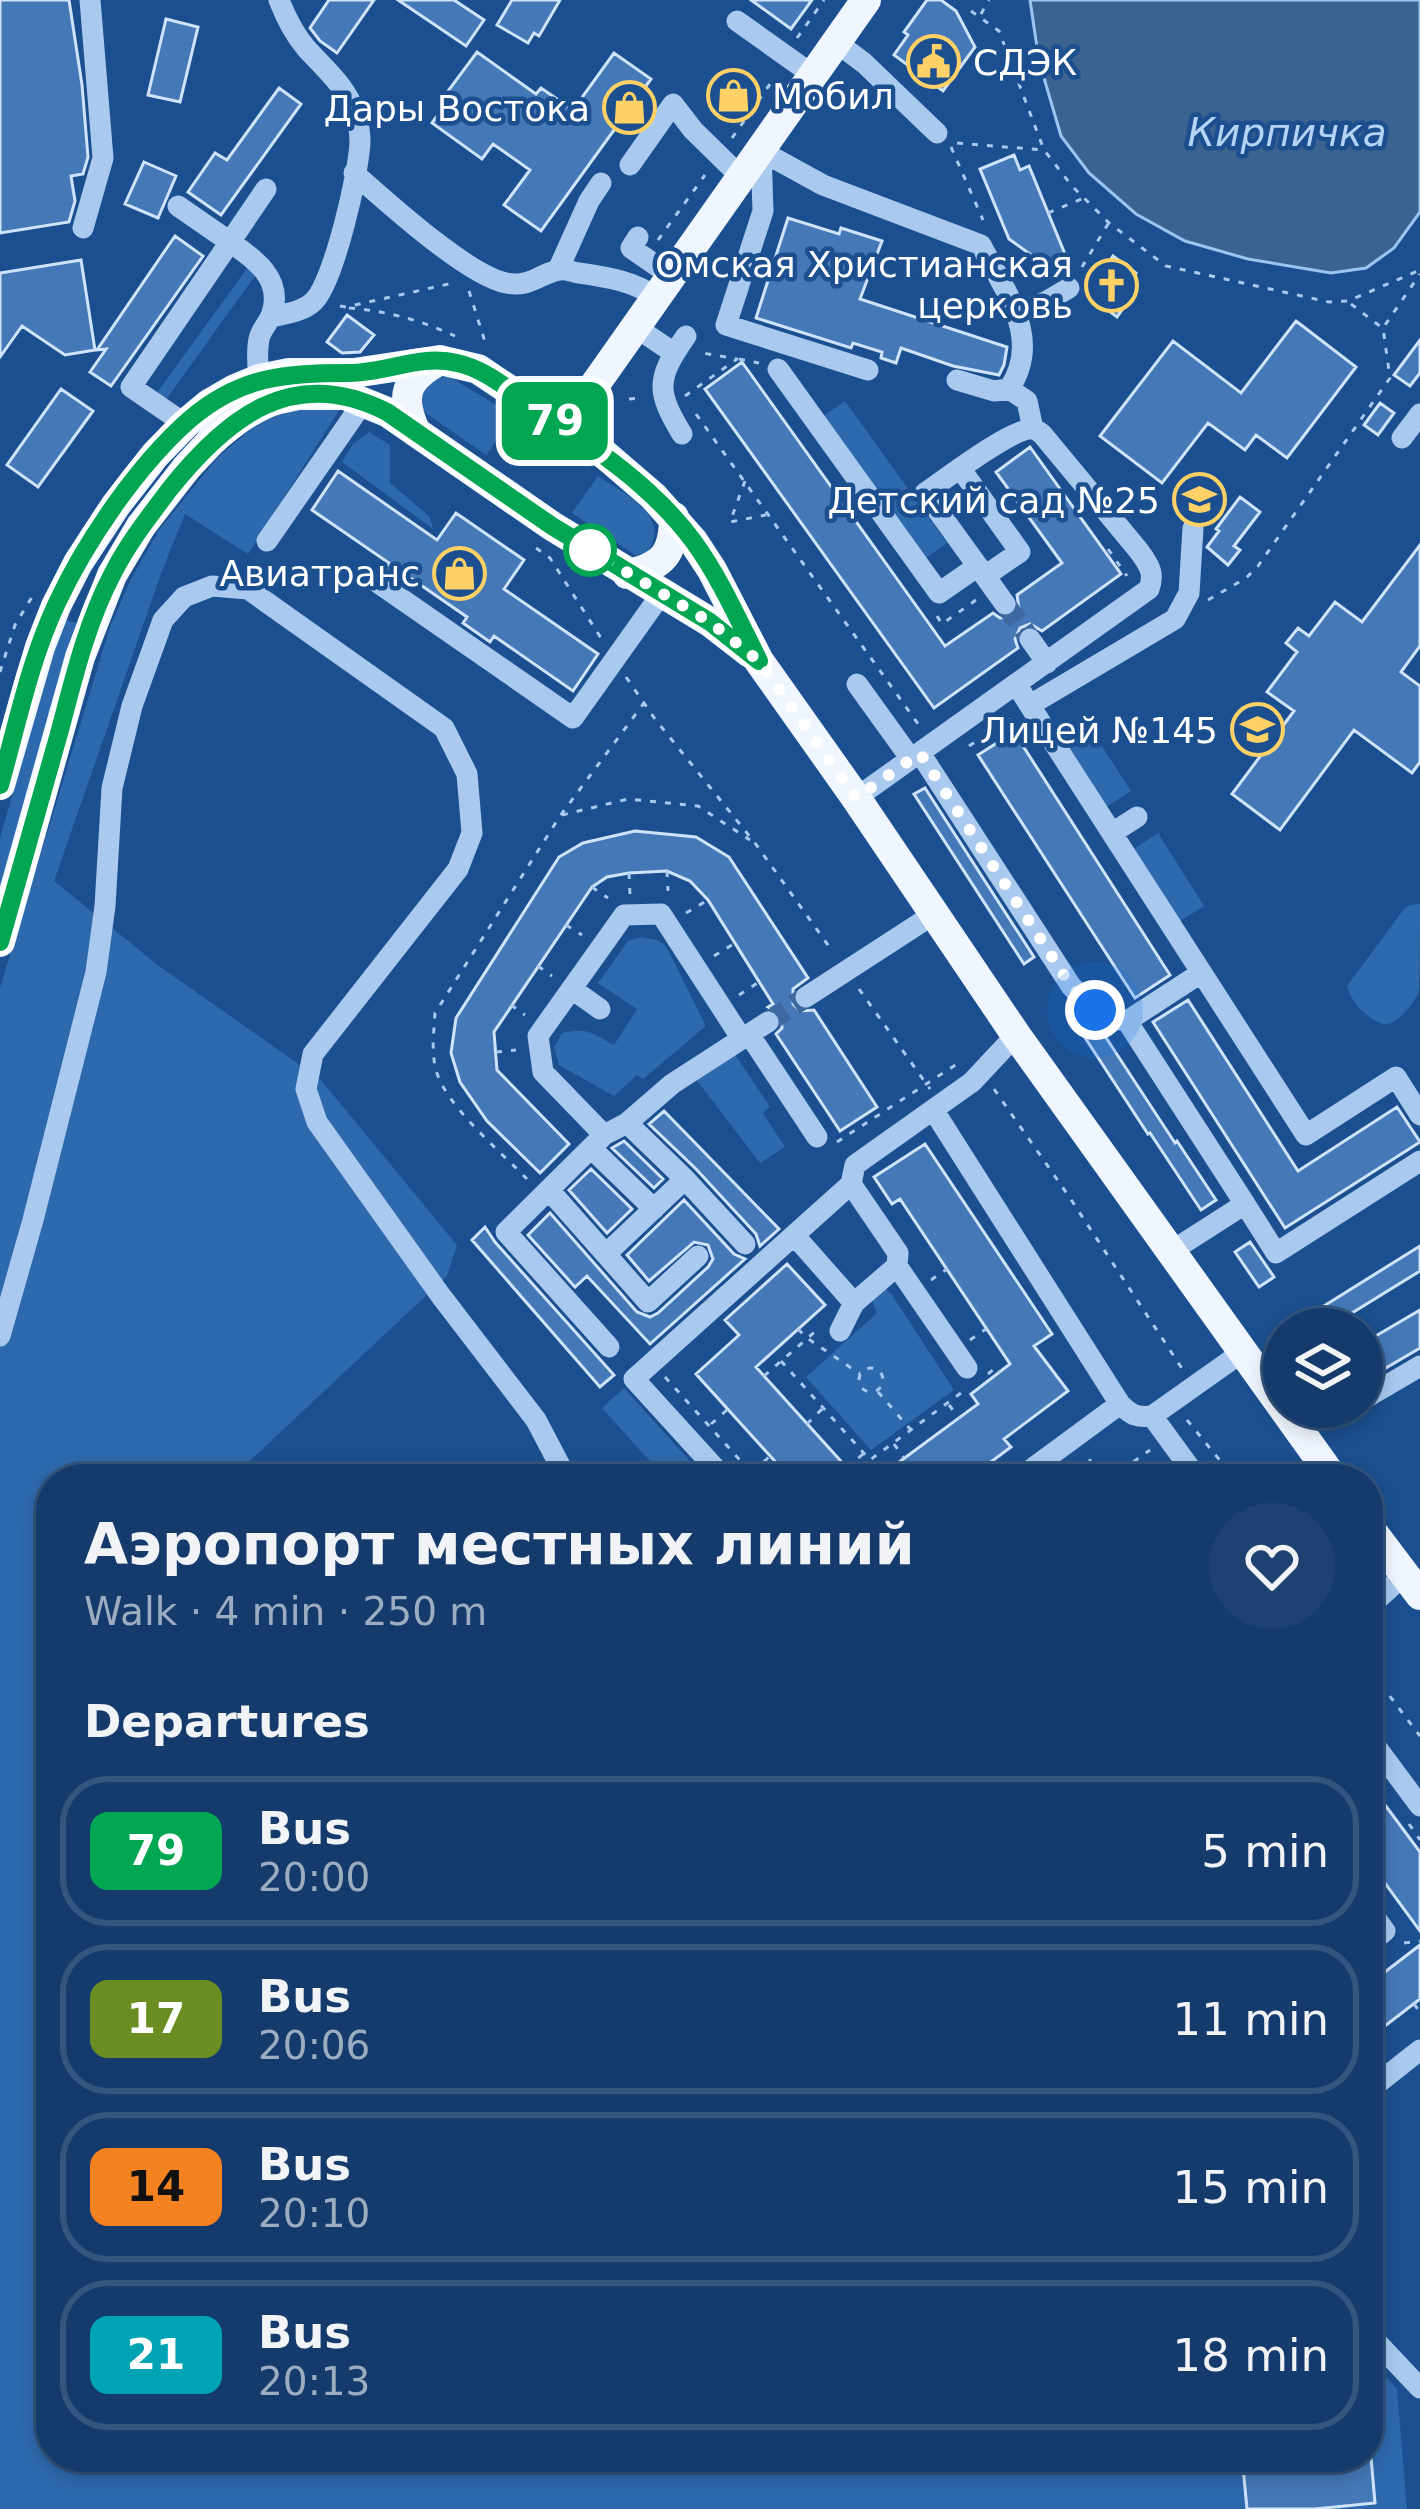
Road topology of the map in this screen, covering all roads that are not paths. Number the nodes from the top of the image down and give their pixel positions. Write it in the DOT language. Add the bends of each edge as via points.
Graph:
graph roads {
  1 [pos="90,0"];
  2 [pos="280,0"];
  3 [pos="866,0"];
  4 [pos="737,21"];
  5 [pos="836,42"];
  6 [pos="813,75"];
  7 [pos="943,138"];
  8 [pos="761,151"];
  9 [pos="630,165"];
  10 [pos="355,173"];
  11 [pos="742,178"];
  12 [pos="601,183"];
  13 [pos="266,189"];
  14 [pos="178,206"];
  15 [pos="83,228"];
  16 [pos="230,242"];
  17 [pos="642,248"];
  18 [pos="558,270"];
  19 [pos="666,287"];
  20 [pos="1069,288"];
  21 [pos="1016,313"];
  22 [pos="271,317"];
  23 [pos="637,328"];
  24 [pos="440,360"];
  25 [pos="778,369"];
  26 [pos="868,370"];
  27 [pos="259,379"];
  28 [pos="957,380"];
  29 [pos="1010,389"];
  30 [pos="364,400"];
  31 [pos="1420,414"];
  32 [pos="185,424"];
  33 [pos="565,428"];
  34 [pos="1033,429"];
  35 [pos="416,432"];
  36 [pos="682,434"];
  37 [pos="1402,438"];
  38 [pos="960,468"];
  39 [pos="674,517"];
  40 [pos="1193,528"];
  41 [pos="267,541"];
  42 [pos="981,571"];
  43 [pos="628,574"];
  44 [pos="377,581"];
  45 [pos="662,593"];
  46 [pos="1005,604"];
  47 [pos="1030,640"];
  48 [pos="759,661"];
  49 [pos="1047,662"];
  50 [pos="1016,684"];
  51 [pos="857,685"];
  52 [pos="1030,705"];
  53 [pos="9,718"];
  54 [pos="921,752"];
  55 [pos="0,785"];
  56 [pos="856,798"];
  57 [pos="1137,817"];
  58 [pos="1112,833"];
  59 [pos="934,914"];
  60 [pos="0,942"];
  61 [pos="1202,973"];
  62 [pos="572,989"];
  63 [pos="806,997"];
  64 [pos="600,1009"];
  65 [pos="1126,1021"];
  66 [pos="753,1032"];
  67 [pos="1016,1035"];
  68 [pos="938,1108"];
  69 [pos="1420,1115"];
  70 [pos="628,1124"];
  71 [pos="598,1142"];
  72 [pos="822,1143"];
  73 [pos="1420,1161"];
  74 [pos="686,1179"];
  75 [pos="850,1184"];
  76 [pos="544,1190"];
  77 [pos="1245,1204"];
  78 [pos="654,1209"];
  79 [pos="794,1235"];
  80 [pos="746,1244"];
  81 [pos="1170,1252"];
  82 [pos="606,1254"];
  83 [pos="698,1256"];
  84 [pos="897,1266"];
  85 [pos="854,1303"];
  86 [pos="840,1331"];
  87 [pos="0,1336"];
  88 [pos="609,1347"];
  89 [pos="1241,1353"];
  90 [pos="1420,1366"];
  91 [pos="967,1369"];
  92 [pos="1383,1388"];
  93 [pos="1120,1404"];
  94 [pos="1152,1416"];
  95 [pos="559,1464"];
  96 [pos="711,1464"];
  97 [pos="1027,1464"];
  98 [pos="1187,1464"];
  99 [pos="1323,1464"];
  100 [pos="1383,1546"];
  101 [pos="1412,1585"];
  102 [pos="1383,1600"];
  103 [pos="1383,1756"];
  104 [pos="1420,1806"];
  105 [pos="1420,2050"];
  106 [pos="1383,2079"];
  107 [pos="1383,2349"];
  108 [pos="1420,2388"];
  1 -- 15 [label="lane" via="103,158"];
  2 -- 10 [label="lane" via="289,25 352,106"];
  3 -- 5 [label="main road"];
  4 -- 6 [label="lane" via="781,64"];
  5 -- 6 [label="main road"];
  5 -- 7 [label="lane"];
  6 -- 8 [label="main road"];
  8 -- 11 [label="main road"];
  8 -- 21 [label="lane" via="823,185 982,245"];
  8 -- 26 [label="lane" via="763,212 726,325"];
  9 -- 11 [label="lane" via="673,104"];
  10 -- 18 [label="lane" via="484,276 519,284"];
  10 -- 22 [label="lane" via="316,300"];
  11 -- 19 [label="main road"];
  12 -- 18 [label="lane"];
  13 -- 16 [label="lane"];
  14 -- 16 [label="lane"];
  16 -- 22 [label="lane" via="267,271"];
  16 -- 32 [label="lane" via="131,387"];
  17 -- 19 [label="lane"];
  18 -- 19 [label="lane"];
  19 -- 23 [label="main road"];
  20 -- 21 [label="lane"];
  21 -- 29 [label="lane" via="1024,352"];
  22 -- 27 [label="lane" via="260,332"];
  23 -- 33 [label="main road"];
  23 -- 36 [label="lane" via="679,346 662,390"];
  24 -- 27 [label="main road"];
  24 -- 33 [label="main road" via="478,369"];
  24 -- 35 [label="main road" via="420,370 408,389 406,412"];
  25 -- 42 [label="lane" via="939,593"];
  27 -- 32 [label="main road"];
  28 -- 29 [label="lane"];
  29 -- 34 [label="lane" via="1027,401"];
  30 -- 35 [label="main road"];
  30 -- 41 [label="lane"];
  30 -- 60 [label="main road" via="298,395 243,415 141,526 112,574 80,657"];
  31 -- 37 [label="lane"];
  32 -- 53 [label="main road" via="78,563"];
  33 -- 39 [label="main road"];
  34 -- 38 [label="lane"];
  34 -- 49 [label="lane" via="1139,551 1153,578 1149,589"];
  35 -- 43 [label="main road"];
  38 -- 42 [label="lane" via="926,493"];
  38 -- 42 [label="lane" via="1020,552"];
  39 -- 43 [label="main road" via="665,557"];
  39 -- 48 [label="main road"];
  40 -- 52 [label="lane" via="1189,592 1175,619"];
  42 -- 46 [label="lane"];
  43 -- 45 [label="main road"];
  44 -- 45 [label="lane" via="573,718"];
  45 -- 48 [label="main road"];
  47 -- 49 [label="lane"];
  48 -- 56 [label="main road"];
  49 -- 50 [label="lane"];
  50 -- 52 [label="lane"];
  50 -- 54 [label="lane"];
  51 -- 54 [label="lane"];
  52 -- 58 [label="lane"];
  53 -- 55 [label="main road"];
  54 -- 56 [label="lane"];
  54 -- 65 [label="lane" via="1071,986 1095,1010"];
  56 -- 59 [label="main road"];
  57 -- 58 [label="lane"];
  58 -- 61 [label="lane"];
  59 -- 63 [label="lane"];
  59 -- 67 [label="main road"];
  61 -- 65 [label="lane"];
  61 -- 69 [label="lane" via="1306,1135 1396,1077"];
  62 -- 64 [label="lane"];
  62 -- 66 [label="lane" via="624,915 661,914"];
  62 -- 71 [label="lane" via="538,1036 543,1072"];
  65 -- 77 [label="lane"];
  66 -- 70 [label="lane" via="672,1084"];
  66 -- 72 [label="lane"];
  67 -- 68 [label="lane"];
  67 -- 81 [label="main road"];
  68 -- 75 [label="lane" via="855,1165"];
  68 -- 93 [label="lane"];
  70 -- 71 [label="lane"];
  70 -- 74 [label="lane"];
  71 -- 76 [label="lane"];
  71 -- 78 [label="lane"];
  73 -- 77 [label="lane" via="1276,1253"];
  74 -- 78 [label="lane"];
  74 -- 80 [label="lane"];
  75 -- 79 [label="lane"];
  75 -- 84 [label="lane" via="898,1253"];
  76 -- 82 [label="lane"];
  76 -- 88 [label="lane" via="506,1232"];
  77 -- 81 [label="lane"];
  78 -- 82 [label="lane"];
  79 -- 85 [label="lane"];
  79 -- 96 [label="lane" via="634,1378"];
  81 -- 89 [label="main road"];
  82 -- 83 [label="lane" via="648,1302"];
  84 -- 85 [label="lane"];
  84 -- 91 [label="lane"];
  85 -- 86 [label="lane"];
  87 -- 95 [label="lane" via="96,972 112,788 132,706 163,620 184,597 212,586 248,589 444,728 467,774 472,832 458,869 313,1054 306,1089 317,1122 536,1420"];
  89 -- 94 [label="lane"];
  89 -- 99 [label="main road"];
  90 -- 92 [label="lane"];
  93 -- 94 [label="lane" via="1139,1418"];
  93 -- 97 [label="lane"];
  94 -- 98 [label="lane"];
  100 -- 101 [label="main road"];
  101 -- 102 [label="lane"];
  103 -- 104 [label="lane"];
  105 -- 106 [label="lane"];
  107 -- 108 [label="lane"];
}
